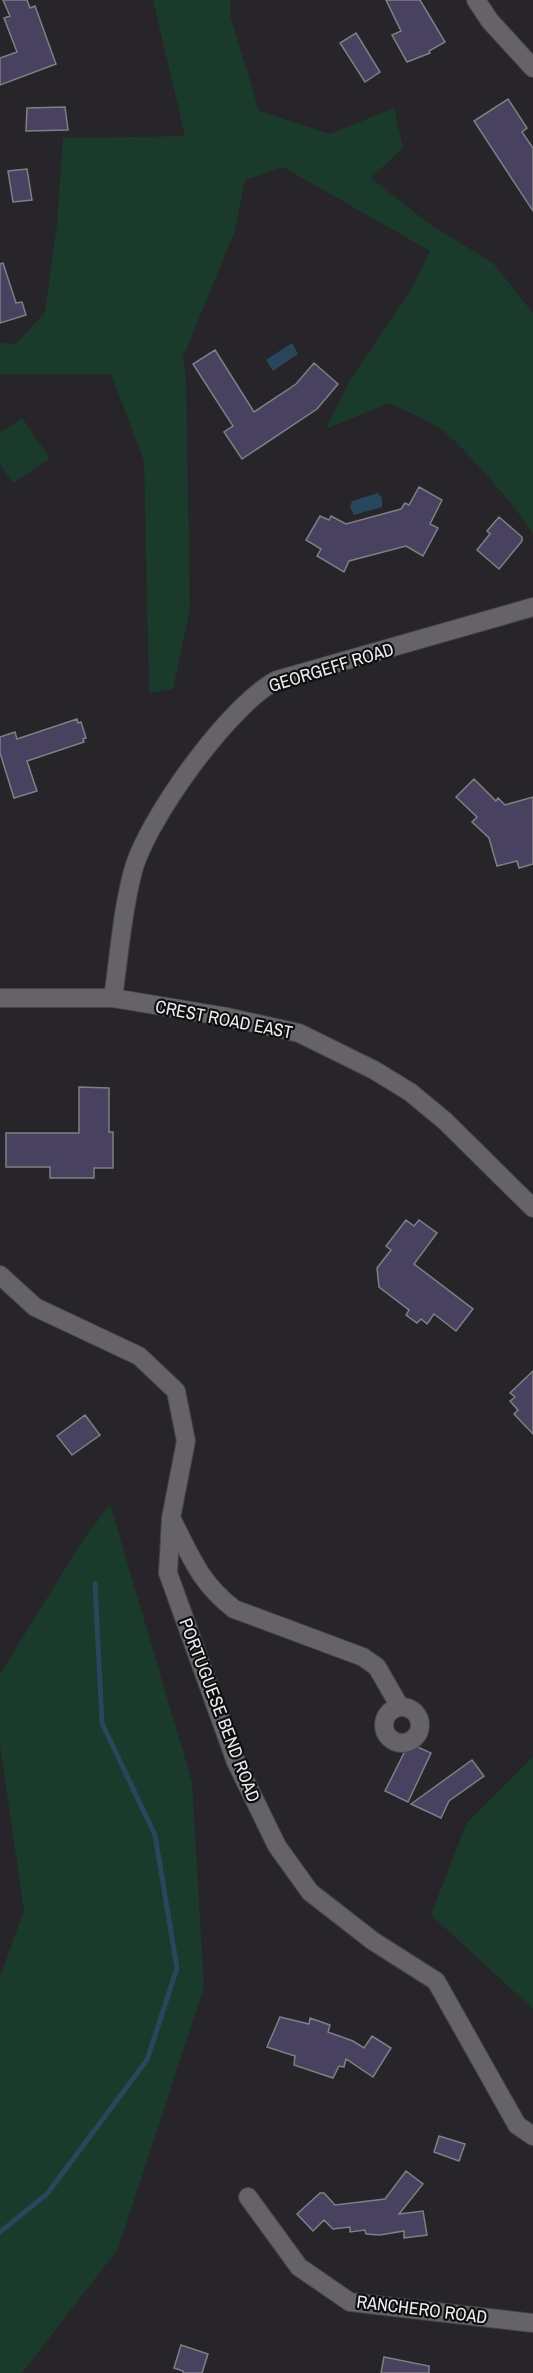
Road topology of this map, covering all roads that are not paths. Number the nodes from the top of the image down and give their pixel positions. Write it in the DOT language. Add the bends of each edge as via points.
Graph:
graph roads {
  1 [pos="476,0"];
  2 [pos="533,68"];
  3 [pos="533,607"];
  4 [pos="0,998"];
  5 [pos="113,998"];
  6 [pos="533,1208"];
  7 [pos="0,1275"];
  8 [pos="171,1518"];
  9 [pos="400,1707"];
  10 [pos="533,2136"];
  11 [pos="248,2197"];
  12 [pos="533,2323"];
  1 -- 2 [label="street"];
  3 -- 5 [label="street, GEORGEFF ROAD" via="277,680 250,698 189,771 158,818 133,870"];
  4 -- 5 [label="street, CREST ROAD EAST"];
  5 -- 6 [label="street, CREST ROAD EAST" via="298,1033 374,1070 410,1092 445,1121"];
  7 -- 8 [label="street, PORTUGUESE BEND ROAD" via="35,1307 139,1356 176,1391 186,1441"];
  8 -- 9 [label="street" via="205,1583 220,1598 234,1609 363,1657 377,1667"];
  8 -- 10 [label="street, PORTUGUESE BEND ROAD" via="168,1573 236,1762 276,1846 310,1892 373,1941 436,1981 517,2125"];
  11 -- 12 [label="street, RANCHERO ROAD" via="299,2267 350,2302"];
}
